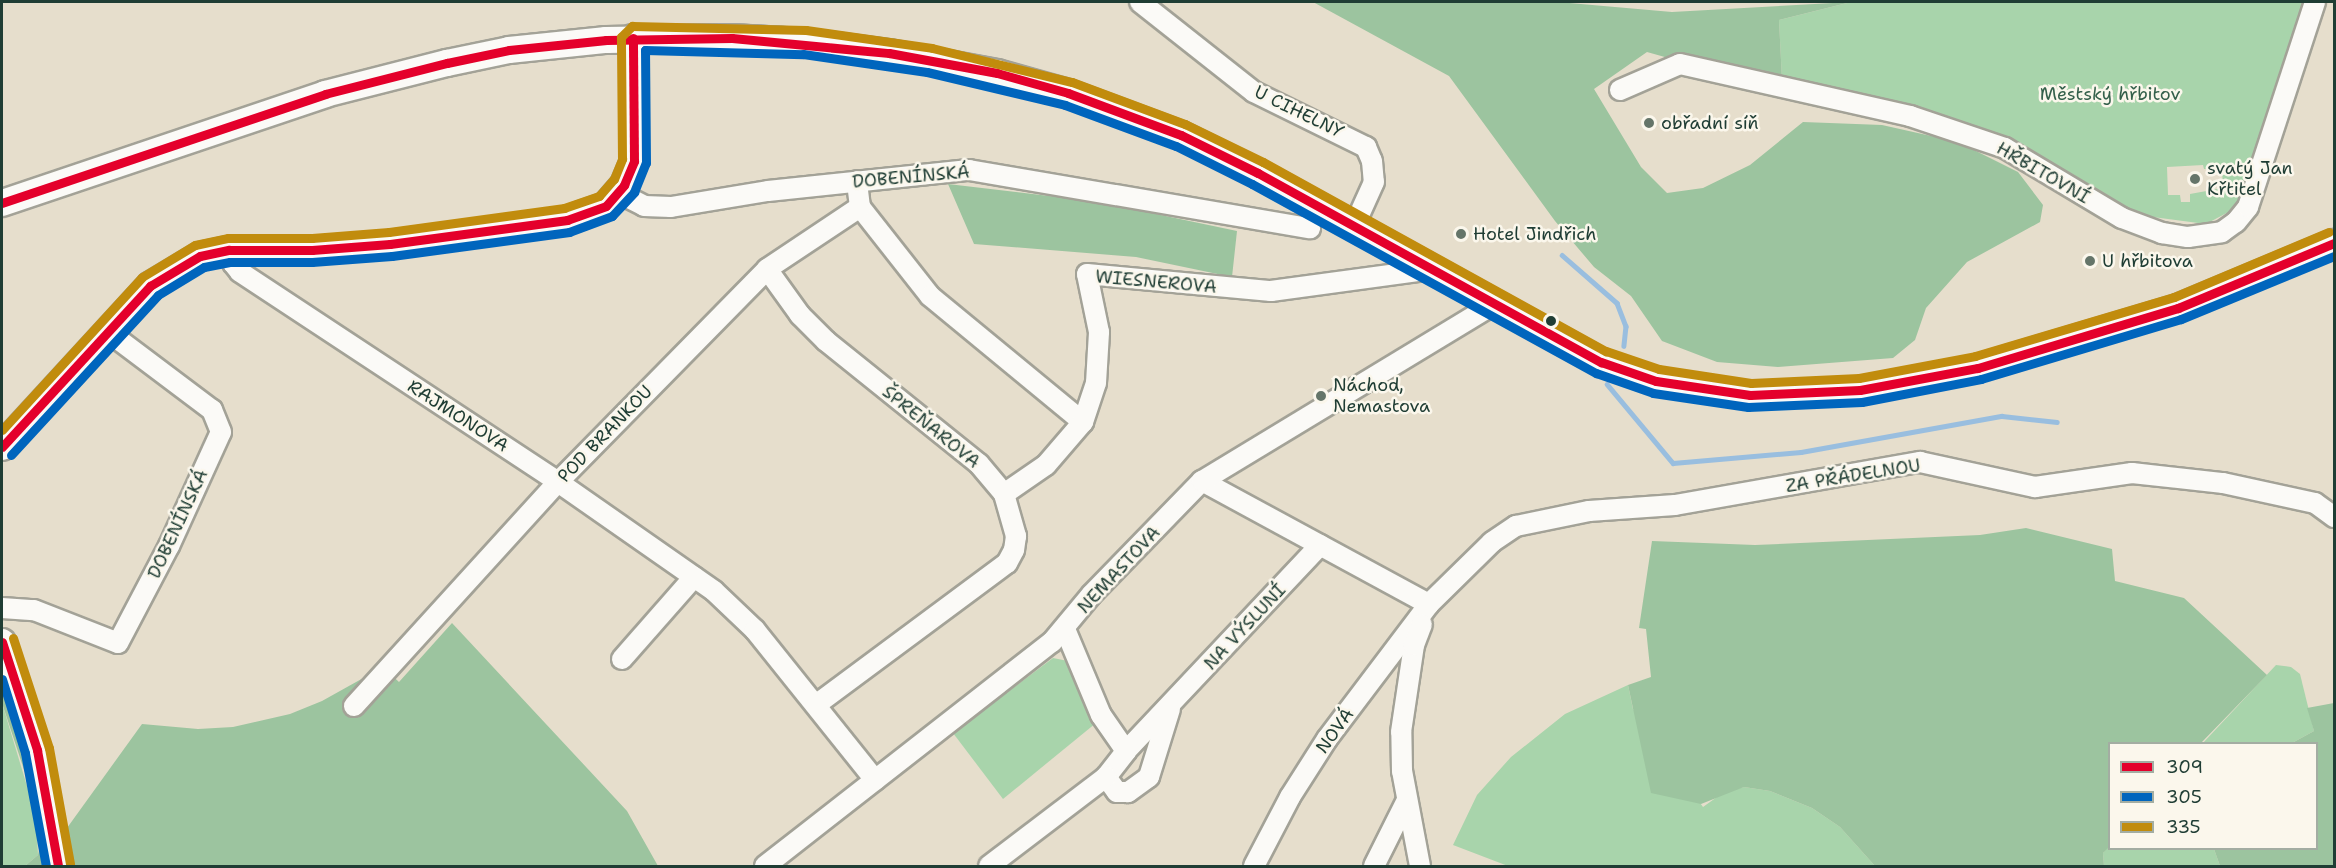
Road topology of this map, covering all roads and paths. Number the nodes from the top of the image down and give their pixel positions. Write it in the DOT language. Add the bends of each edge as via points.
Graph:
graph roads {
  1 [pos="1140,2"];
  2 [pos="2315,2"];
  3 [pos="633,38"];
  4 [pos="1620,90"];
  5 [pos="857,181"];
  6 [pos="619,193"];
  7 [pos="2,203"];
  8 [pos="860,207"];
  9 [pos="1355,224"];
  10 [pos="1310,228"];
  11 [pos="2334,243"];
  12 [pos="229,250"];
  13 [pos="767,269"];
  14 [pos="1433,269"];
  15 [pos="1494,304"];
  16 [pos="107,331"];
  17 [pos="1083,422"];
  18 [pos="2,447"];
  19 [pos="558,482"];
  20 [pos="1202,482"];
  21 [pos="1004,494"];
  22 [pos="2334,517"];
  23 [pos="1320,545"];
  24 [pos="694,577"];
  25 [pos="1429,604"];
  26 [pos="2,608"];
  27 [pos="1065,629"];
  28 [pos="2,642"];
  29 [pos="622,659"];
  30 [pos="817,705"];
  31 [pos="354,706"];
  32 [pos="1170,709"];
  33 [pos="1126,751"];
  34 [pos="1106,777"];
  35 [pos="875,780"];
  36 [pos="1407,800"];
  37 [pos="58,867"];
  38 [pos="765,867"];
  39 [pos="989,867"];
  40 [pos="1254,867"];
  41 [pos="1374,867"];
  42 [pos="1420,867"];
  1 -- 9 [label="street, U CIHELNY" via="1254,92 1366,147 1374,182"];
  2 -- 4 [label="street, HŘBITOVNÍ" via="2248,207 2222,232 2188,237 2162,233 2122,218 2006,148 1910,116 1680,64"];
  3 -- 6 [label="main road" via="636,149 632,169"];
  3 -- 7 [label="main road" via="509,50 386,78 326,94"];
  3 -- 9 [label="main road" via="804,42 998,74 1068,93 1181,135"];
  5 -- 6 [label="street, DOBENÍNSKÁ" via="671,207 644,206"];
  5 -- 8 [label="street"];
  5 -- 10 [label="street, DOBENÍNSKÁ" via="969,170"];
  6 -- 12 [label="main road" via="598,211 567,220 361,247"];
  8 -- 13 [label="street, POD BRANKOU"];
  8 -- 17 [label="street" via="930,296"];
  9 -- 14 [label="main road"];
  11 -- 15 [label="main road" via="2178,308 1978,368 1860,390 1750,395 1656,381 1601,362"];
  12 -- 16 [label="main road" via="200,256 168,273"];
  12 -- 19 [label="street, RAJMONOVA" via="240,272"];
  13 -- 19 [label="street, POD BRANKOU"];
  13 -- 21 [label="street, ŠPREŇAROVA" via="800,315 826,341 980,464"];
  14 -- 15 [label="main road"];
  14 -- 17 [label="street, WIESNEROVA" via="1271,291 1088,274 1099,332 1096,383"];
  15 -- 20 [label="street, NEMASTOVA"];
  16 -- 18 [label="main road"];
  16 -- 26 [label="street, DOBENÍNSKÁ" via="212,410 221,432 169,546 118,643 34,610"];
  17 -- 21 [label="street" via="1046,465"];
  19 -- 24 [label="street, RAJMONOVA"];
  19 -- 31 [label="street, POD BRANKOU"];
  20 -- 23 [label="street"];
  20 -- 27 [label="street, NEMASTOVA" via="1091,595"];
  21 -- 30 [label="street, ŠPREŇAROVA" via="1016,536 1007,563"];
  22 -- 25 [label="street, ZA PŘÁDELNOU" via="2315,503 2223,483 2132,473 2036,487 1920,462 1675,505 1588,511 1516,526 1485,549"];
  23 -- 25 [label="street"];
  23 -- 32 [label="street, NA VÝSLUNÍ"];
  24 -- 29 [label="street"];
  24 -- 30 [label="street, RAJMONOVA" via="755,630"];
  25 -- 36 [label="street" via="1414,645 1401,732"];
  25 -- 40 [label="street, NOVÁ" via="1327,739 1290,797"];
  27 -- 33 [label="street" via="1101,715"];
  27 -- 35 [label="street, NEMASTOVA"];
  28 -- 37 [label="main road" via="37,750"];
  30 -- 35 [label="street, RAJMONOVA"];
  32 -- 33 [label="street, NA VÝSLUNÍ"];
  32 -- 34 [label="street, NA VÝSLUNÍ" via="1149,777 1128,792 1117,792"];
  33 -- 34 [label="street, NA VÝSLUNÍ"];
  34 -- 39 [label="street, NA VÝSLUNÍ"];
  35 -- 38 [label="street, NEMASTOVA"];
  36 -- 41 [label="street"];
  36 -- 42 [label="street"];
}
